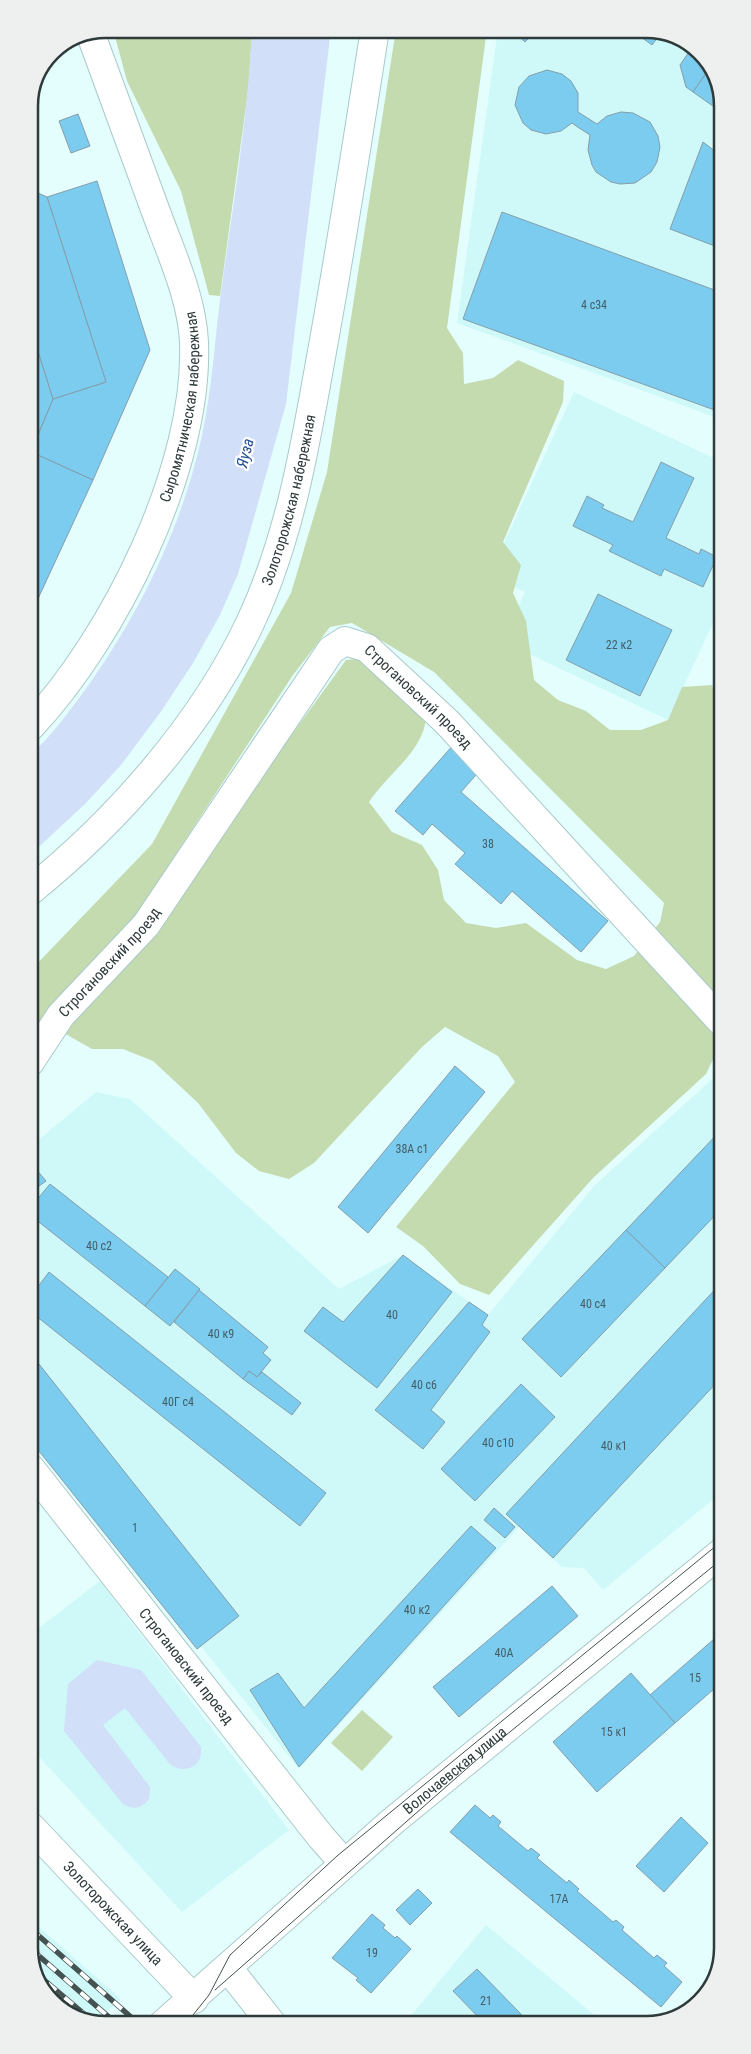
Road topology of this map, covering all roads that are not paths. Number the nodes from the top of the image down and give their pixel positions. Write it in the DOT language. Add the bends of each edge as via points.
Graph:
graph roads {
  1 [pos="374,37"];
  2 [pos="93,39"];
  3 [pos="38,717"];
  4 [pos="38,884"];
  5 [pos="714,1013"];
  6 [pos="38,1050"];
  7 [pos="38,1478"];
  8 [pos="714,1559"];
  9 [pos="38,1834"];
  10 [pos="344,1863"];
  11 [pos="228,1968"];
  12 [pos="194,1999"];
  13 [pos="173,2016"];
  14 [pos="266,2016"];
  1 -- 4 [label="street, Золоторожская набережная" via="302,466 272,570 250,622 218,680 163,761 97,832"];
  2 -- 3 [label="street, Сыромятническая набережная" via="187,301 194,342 190,397 176,462 152,532 127,588 76,670"];
  5 -- 6 [label="street, Строгановский проезд" via="447,722 367,648 345,641 331,650 146,925 61,1015"];
  7 -- 10 [label="street, Строгановский проезд"];
  8 -- 10 [label="street, Волочаевская улица"];
  9 -- 12 [label="street, Золоторожская улица"];
  10 -- 11 [label="street, Волочаевская улица"];
  11 -- 12 [label="street, Волочаевская улица"];
  11 -- 14 [label="street"];
  12 -- 13 [label="street, Волочаевская улица"];
}
